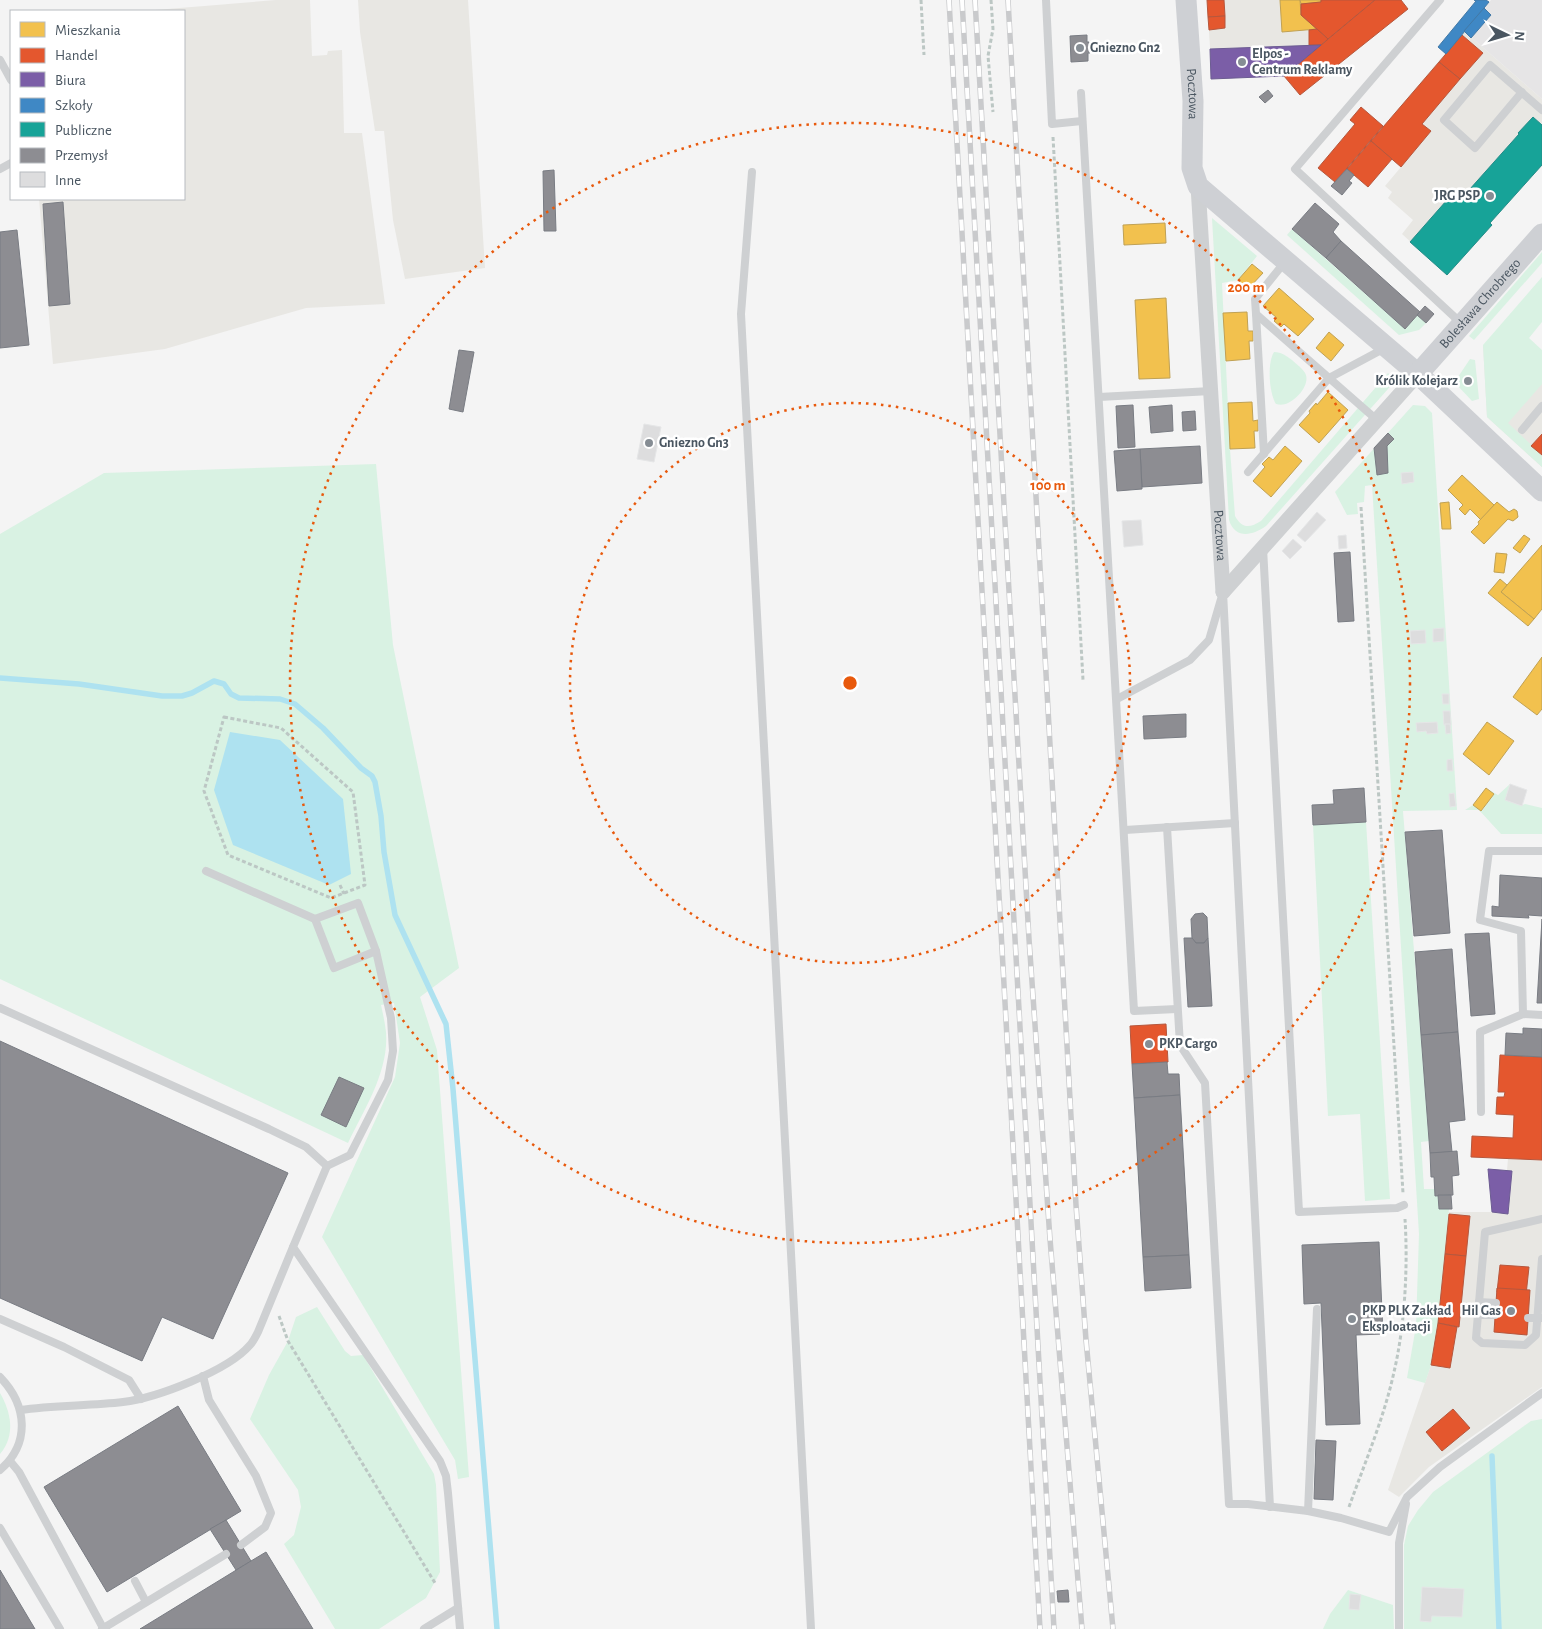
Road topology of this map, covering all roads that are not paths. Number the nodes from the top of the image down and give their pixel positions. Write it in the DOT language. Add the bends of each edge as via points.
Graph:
graph roads {
  1 [pos="1046,0"];
  2 [pos="1186,0"];
  3 [pos="1440,0"];
  4 [pos="0,60"];
  5 [pos="10,78"];
  6 [pos="1522,92"];
  7 [pos="1081,93"];
  8 [pos="1542,110"];
  9 [pos="1082,121"];
  10 [pos="0,158"];
  11 [pos="5,166"];
  12 [pos="752,172"];
  13 [pos="1198,186"];
  14 [pos="1542,234"];
  15 [pos="1286,261"];
  16 [pos="1256,314"];
  17 [pos="1462,324"];
  18 [pos="1386,348"];
  19 [pos="1418,374"];
  20 [pos="1328,378"];
  21 [pos="1211,391"];
  22 [pos="1099,397"];
  23 [pos="1542,406"];
  24 [pos="1377,420"];
  25 [pos="1522,430"];
  26 [pos="1264,454"];
  27 [pos="1248,472"];
  28 [pos="1542,492"];
  29 [pos="1263,548"];
  30 [pos="1223,592"];
  31 [pos="1117,699"];
  32 [pos="1235,823"];
  33 [pos="1167,827"];
  34 [pos="1125,830"];
  35 [pos="1542,850"];
  36 [pos="206,870"];
  37 [pos="315,919"];
  38 [pos="376,951"];
  39 [pos="0,1008"];
  40 [pos="1177,1008"];
  41 [pos="1523,1014"];
  42 [pos="1542,1015"];
  43 [pos="1481,1112"];
  44 [pos="327,1166"];
  45 [pos="1404,1205"];
  46 [pos="1542,1219"];
  47 [pos="293,1247"];
  48 [pos="1542,1259"];
  49 [pos="1479,1302"];
  50 [pos="1496,1303"];
  51 [pos="1529,1306"];
  52 [pos="1538,1306"];
  53 [pos="1317,1309"];
  54 [pos="1478,1314"];
  55 [pos="1495,1316"];
  56 [pos="1528,1318"];
  57 [pos="1540,1318"];
  58 [pos="0,1319"];
  59 [pos="203,1376"];
  60 [pos="0,1377"];
  61 [pos="1542,1393"];
  62 [pos="141,1399"];
  63 [pos="20,1410"];
  64 [pos="10,1461"];
  65 [pos="0,1470"];
  66 [pos="1407,1497"];
  67 [pos="1270,1507"];
  68 [pos="1308,1511"];
  69 [pos="0,1528"];
  70 [pos="241,1545"];
  71 [pos="226,1554"];
  72 [pos="135,1581"];
  73 [pos="146,1602"];
  74 [pos="458,1608"];
  75 [pos="60,1629"];
  76 [pos="103,1629"];
  77 [pos="424,1629"];
  78 [pos="460,1629"];
  79 [pos="812,1629"];
  80 [pos="1400,1629"];
  1 -- 9 [label="lane" via="1052,124"];
  2 -- 13 [label="street, Pocztowa" via="1193,101 1192,168"];
  3 -- 17 [label="lane" via="1295,169"];
  4 -- 5 [label="lane"];
  6 -- 6 [label="lane" via="1475,148 1444,120 1490,65"];
  6 -- 8 [label="lane"];
  7 -- 9 [label="lane"];
  9 -- 22 [label="lane"];
  10 -- 11 [label="lane"];
  12 -- 79 [label="lane" via="741,314"];
  13 -- 15 [label="street"];
  13 -- 21 [label="street, Pocztowa"];
  14 -- 17 [label="street, Bolesława Chrobrego"];
  15 -- 16 [label="lane" via="1254,299"];
  15 -- 18 [label="street"];
  16 -- 20 [label="lane"];
  16 -- 26 [label="lane"];
  17 -- 19 [label="street, Bolesława Chrobrego"];
  18 -- 19 [label="street"];
  18 -- 20 [label="lane"];
  19 -- 24 [label="street, Pocztowa"];
  19 -- 28 [label="street"];
  20 -- 24 [label="lane"];
  20 -- 26 [label="lane"];
  21 -- 22 [label="lane"];
  21 -- 30 [label="street, Pocztowa"];
  22 -- 31 [label="lane"];
  23 -- 25 [label="lane"];
  24 -- 29 [label="street, Pocztowa"];
  26 -- 27 [label="lane"];
  29 -- 30 [label="street, Pocztowa"];
  29 -- 45 [label="lane" via="1299,1212 1398,1208"];
  30 -- 31 [label="lane" via="1209,640 1190,660"];
  30 -- 32 [label="lane"];
  31 -- 34 [label="lane"];
  32 -- 33 [label="lane"];
  32 -- 67 [label="lane"];
  33 -- 34 [label="lane"];
  33 -- 40 [label="lane"];
  34 -- 40 [label="lane" via="1134,1011"];
  35 -- 41 [label="lane" via="1488,851 1481,903 1480,920 1521,931"];
  36 -- 37 [label="lane"];
  37 -- 38 [label="lane" via="334,968"];
  37 -- 38 [label="lane" via="358,902"];
  38 -- 44 [label="lane" via="391,1018 393,1051 388,1080 350,1155"];
  39 -- 44 [label="lane" via="269,1129 306,1147"];
  40 -- 67 [label="lane" via="1180,1045 1205,1083 1229,1504"];
  41 -- 42 [label="lane"];
  41 -- 43 [label="lane" via="1480,1032"];
  44 -- 47 [label="lane"];
  46 -- 49 [label="lane" via="1484,1232"];
  47 -- 59 [label="lane" via="250,1345 236,1358"];
  47 -- 74 [label="lane" via="440,1461 446,1476"];
  48 -- 52 [label="lane"];
  49 -- 50 [label="lane"];
  49 -- 54 [label="lane"];
  51 -- 52 [label="lane"];
  52 -- 57 [label="lane"];
  53 -- 68 [label="lane"];
  54 -- 55 [label="lane"];
  54 -- 57 [label="lane" via="1476,1338 1482,1343 1525,1345 1536,1335"];
  56 -- 57 [label="lane"];
  58 -- 62 [label="lane" via="129,1380"];
  59 -- 62 [label="lane"];
  59 -- 70 [label="lane" via="209,1400 256,1476 271,1512 265,1527"];
  60 -- 63 [label="lane" via="10,1387"];
  61 -- 66 [label="lane" via="1440,1467"];
  62 -- 63 [label="lane"];
  63 -- 64 [label="lane" via="21,1435"];
  64 -- 65 [label="lane"];
  64 -- 76 [label="lane"];
  66 -- 68 [label="lane" via="1389,1532"];
  66 -- 80 [label="lane" via="1400,1543"];
  67 -- 68 [label="lane"];
  69 -- 75 [label="lane"];
  71 -- 73 [label="lane"];
  72 -- 73 [label="lane"];
  73 -- 76 [label="lane"];
  74 -- 77 [label="lane"];
  74 -- 78 [label="lane"];
}
